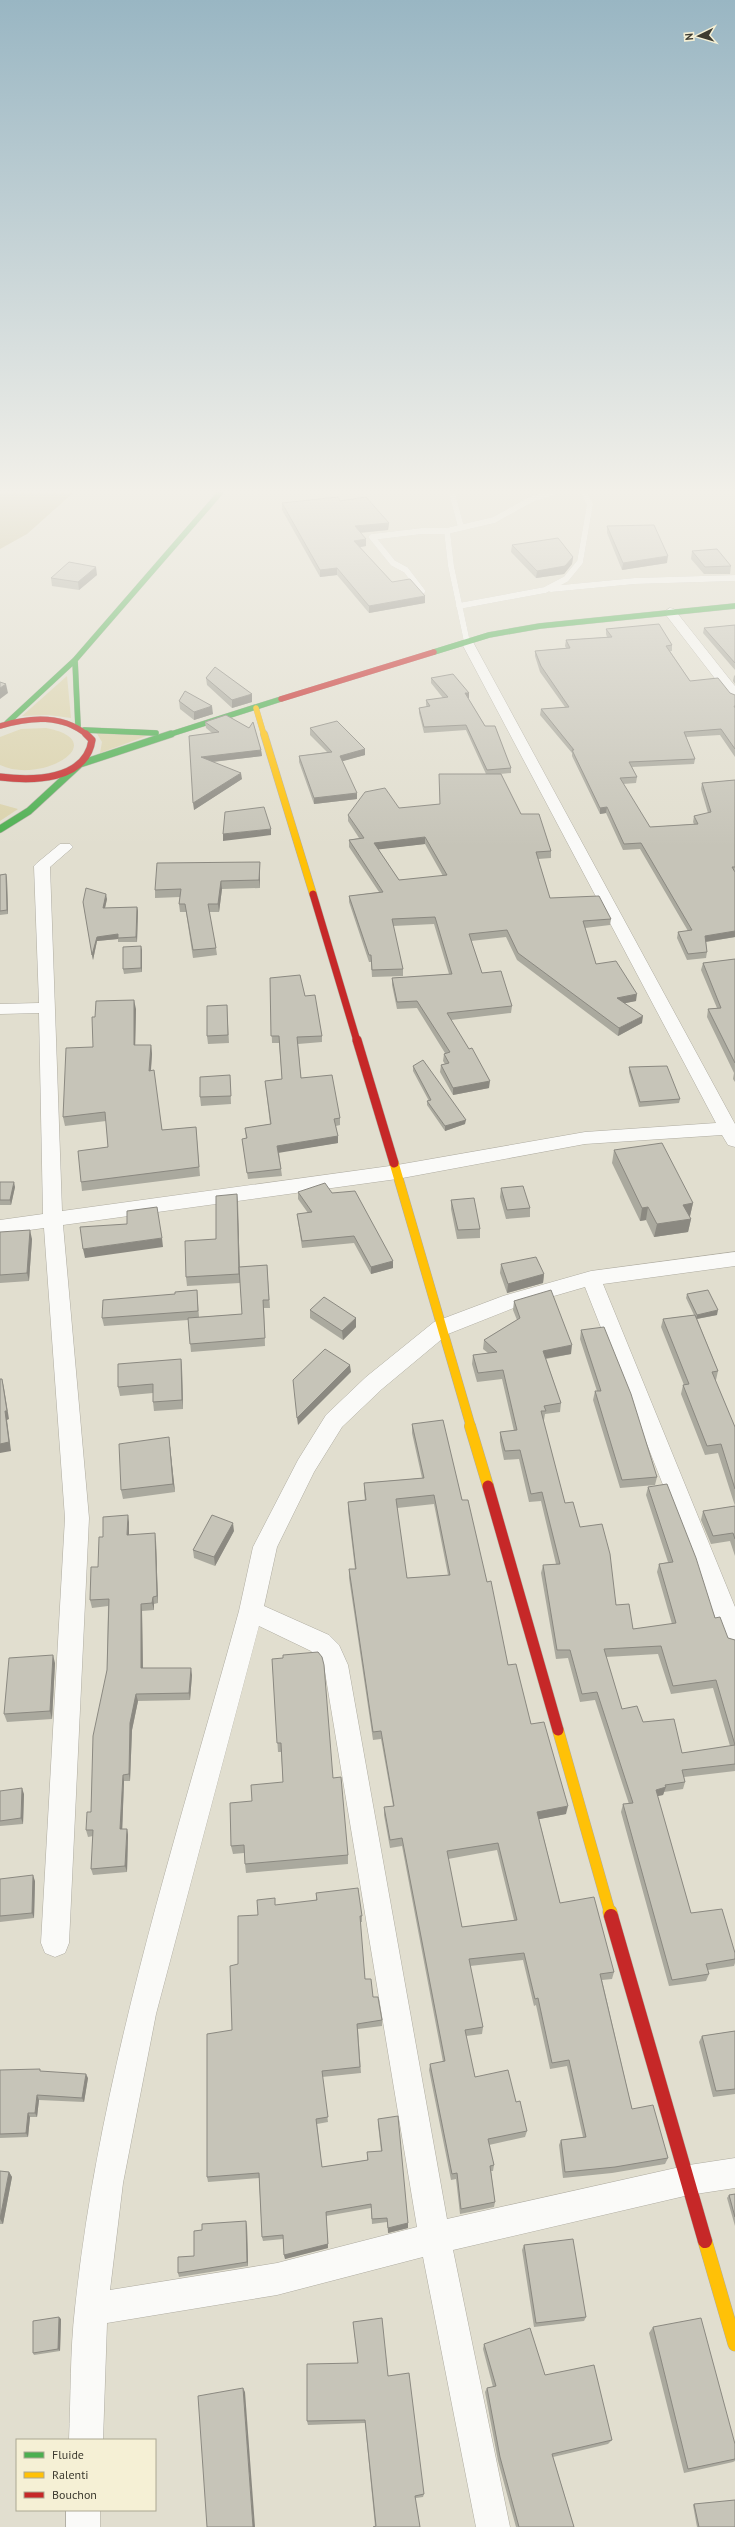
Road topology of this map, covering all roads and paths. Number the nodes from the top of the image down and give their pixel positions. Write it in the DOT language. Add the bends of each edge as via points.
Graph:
graph roads {
  1 [pos="118,611"];
  2 [pos="459,611"];
  3 [pos="682,611"];
  4 [pos="670,612"];
  5 [pos="467,642"];
  6 [pos="75,660"];
  7 [pos="735,694"];
  8 [pos="256,708"];
  9 [pos="4,724"];
  10 [pos="81,728"];
  11 [pos="170,734"];
  12 [pos="80,764"];
  13 [pos="0,776"];
  14 [pos="0,829"];
  15 [pos="65,847"];
  16 [pos="48,1008"];
  17 [pos="0,1009"];
  18 [pos="731,1134"];
  19 [pos="397,1172"];
  20 [pos="53,1221"];
  21 [pos="0,1227"];
  22 [pos="735,1259"];
  23 [pos="591,1278"];
  24 [pos="441,1328"];
  25 [pos="250,1611"];
  26 [pos="735,1637"];
  27 [pos="55,1942"];
  28 [pos="735,2173"];
  29 [pos="690,2180"];
  30 [pos="435,2238"];
  31 [pos="91,2309"];
  32 [pos="735,2344"];
  33 [pos="86,2439"];
  34 [pos="83,2511"];
  35 [pos="83,2527"];
  36 [pos="494,2527"];
  1 -- 6 [label="main road"];
  2 -- 5 [label="lane"];
  3 -- 4 [label="main road"];
  4 -- 5 [label="main road" via="540,626"];
  4 -- 7 [label="street"];
  5 -- 8 [label="main road"];
  5 -- 18 [label="street"];
  6 -- 9 [label="main road"];
  6 -- 10 [label="main road"];
  8 -- 11 [label="main road"];
  8 -- 19 [label="main road"];
  9 -- 10 [label="main road" via="45,718"];
  10 -- 11 [label="main road"];
  10 -- 12 [label="main road" via="92,740 90,752"];
  11 -- 12 [label="main road"];
  12 -- 13 [label="main road" via="50,777 28,780"];
  12 -- 14 [label="main road" via="29,811"];
  15 -- 16 [label="street" via="42,866"];
  16 -- 17 [label="street"];
  16 -- 20 [label="street"];
  18 -- 19 [label="street" via="585,1138"];
  19 -- 20 [label="street"];
  19 -- 24 [label="main road"];
  20 -- 21 [label="street"];
  20 -- 27 [label="street" via="77,1518"];
  22 -- 23 [label="street"];
  23 -- 24 [label="street" via="510,1301"];
  23 -- 26 [label="street"];
  24 -- 25 [label="street" via="374,1383 334,1421 306,1466 265,1546"];
  24 -- 29 [label="main road"];
  25 -- 30 [label="street" via="320,1643 330,1653 336,1665"];
  25 -- 31 [label="street" via="142,2014 108,2183"];
  28 -- 29 [label="street"];
  29 -- 30 [label="street"];
  29 -- 32 [label="main road"];
  30 -- 31 [label="street" via="277,2278"];
  30 -- 36 [label="street"];
  31 -- 33 [label="street"];
  34 -- 35 [label="street"];
}
